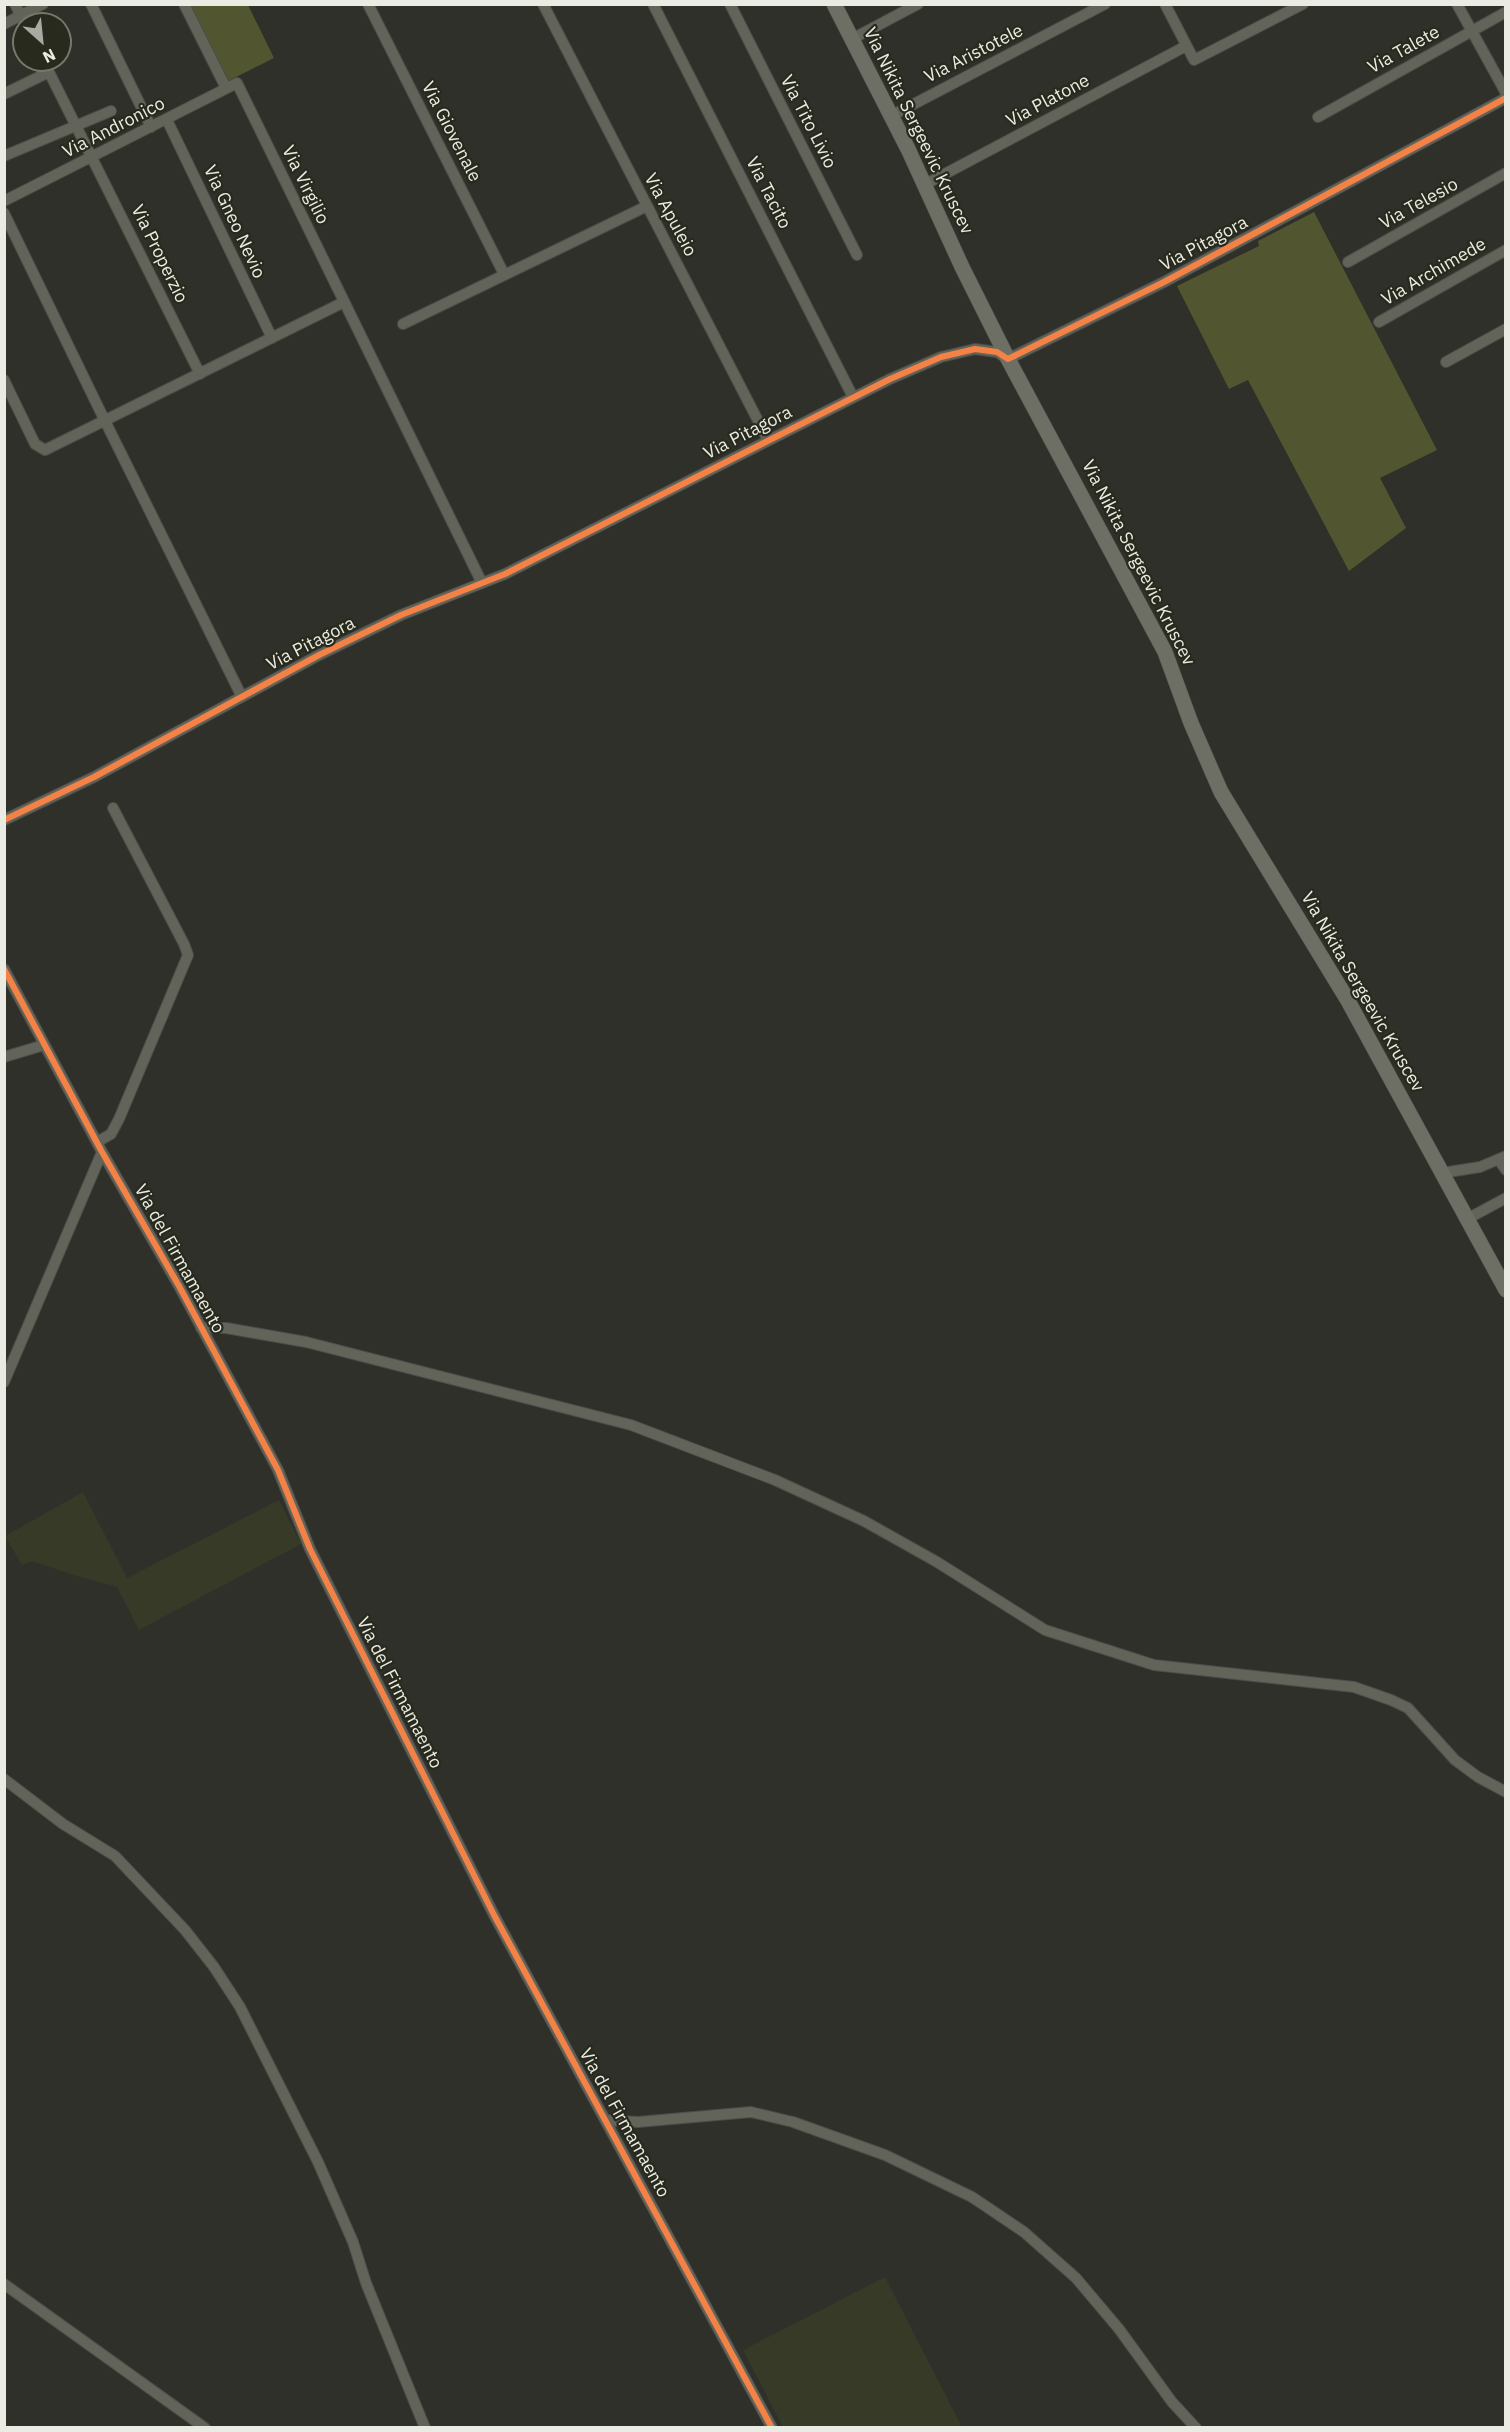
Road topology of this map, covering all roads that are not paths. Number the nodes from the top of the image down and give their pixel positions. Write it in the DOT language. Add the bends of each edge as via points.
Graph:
graph roads {
  1 [pos="91,4"];
  2 [pos="184,4"];
  3 [pos="368,4"];
  4 [pos="543,4"];
  5 [pos="653,4"];
  6 [pos="730,4"];
  7 [pos="834,4"];
  8 [pos="918,4"];
  9 [pos="1105,4"];
  10 [pos="1165,4"];
  11 [pos="1457,4"];
  12 [pos="1298,6"];
  13 [pos="1506,12"];
  14 [pos="1472,31"];
  15 [pos="852,39"];
  16 [pos="1186,46"];
  17 [pos="49,72"];
  18 [pos="237,83"];
  19 [pos="226,88"];
  20 [pos="1506,93"];
  21 [pos="4,94"];
  22 [pos="1506,98"];
  23 [pos="111,111"];
  24 [pos="891,116"];
  25 [pos="1318,117"];
  26 [pos="168,120"];
  27 [pos="76,124"];
  28 [pos="151,127"];
  29 [pos="90,153"];
  30 [pos="4,156"];
  31 [pos="1506,174"];
  32 [pos="924,185"];
  33 [pos="4,201"];
  34 [pos="647,206"];
  35 [pos="4,213"];
  36 [pos="1506,250"];
  37 [pos="857,255"];
  38 [pos="1348,262"];
  39 [pos="504,274"];
  40 [pos="344,303"];
  41 [pos="1379,322"];
  42 [pos="403,324"];
  43 [pos="1506,329"];
  44 [pos="272,338"];
  45 [pos="1008,359"];
  46 [pos="1446,362"];
  47 [pos="200,374"];
  48 [pos="4,380"];
  49 [pos="853,397"];
  50 [pos="105,421"];
  51 [pos="768,440"];
  52 [pos="482,583"];
  53 [pos="242,697"];
  54 [pos="113,808"];
  55 [pos="4,820"];
  56 [pos="4,969"];
  57 [pos="44,1045"];
  58 [pos="4,1057"];
  59 [pos="97,1142"];
  60 [pos="102,1152"];
  61 [pos="1502,1158"];
  62 [pos="1506,1170"];
  63 [pos="1442,1173"];
  64 [pos="1506,1198"];
  65 [pos="1467,1219"];
  66 [pos="1506,1290"];
  67 [pos="201,1328"];
  68 [pos="4,1382"];
  69 [pos="4,1779"];
  70 [pos="1506,1792"];
  71 [pos="605,2120"];
  72 [pos="4,2284"];
  73 [pos="205,2427"];
  74 [pos="425,2427"];
  75 [pos="772,2427"];
  76 [pos="1196,2427"];
  1 -- 28 [label="street"];
  2 -- 19 [label="street"];
  3 -- 39 [label="street, Via Giovenale"];
  4 -- 34 [label="street, Via Apuleio"];
  5 -- 49 [label="street, Via Tacito"];
  6 -- 37 [label="street, Via Tito Livio"];
  7 -- 15 [label="main road, Via Nikita Sergeevic Kruscev"];
  8 -- 15 [label="street"];
  9 -- 24 [label="street, Via Aristotele"];
  10 -- 16 [label="street"];
  11 -- 14 [label="street"];
  12 -- 16 [label="street" via="1194,60"];
  13 -- 14 [label="street, Via Talete"];
  14 -- 20 [label="street"];
  14 -- 25 [label="street, Via Talete"];
  15 -- 24 [label="main road, Via Nikita Sergeevic Kruscev"];
  16 -- 32 [label="street, Via Platone"];
  17 -- 21 [label="street"];
  17 -- 27 [label="street, Via Properzio"];
  18 -- 19 [label="street, Via Andronico"];
  18 -- 40 [label="street, Via Virgilio"];
  19 -- 26 [label="street, Via Andronico"];
  22 -- 45 [label="street, Via Pitagora" via="1164,282"];
  23 -- 27 [label="street"];
  24 -- 32 [label="main road, Via Nikita Sergeevic Kruscev"];
  26 -- 28 [label="street, Via Andronico"];
  26 -- 44 [label="street, Via Gneo Nevio"];
  27 -- 29 [label="street, Via Properzio"];
  27 -- 30 [label="street"];
  28 -- 29 [label="street, Via Andronico"];
  29 -- 33 [label="street, Via Andronico"];
  29 -- 47 [label="street, Via Properzio"];
  31 -- 38 [label="street, Via Telesio"];
  32 -- 45 [label="main road, Via Nikita Sergeevic Kruscev"];
  34 -- 39 [label="street"];
  34 -- 51 [label="street, Via Apuleio"];
  35 -- 50 [label="street"];
  36 -- 41 [label="street, Via Archimede"];
  39 -- 42 [label="street"];
  40 -- 44 [label="street"];
  40 -- 52 [label="street, Via Virgilio"];
  43 -- 46 [label="street"];
  44 -- 47 [label="street"];
  45 -- 49 [label="street, Via Pitagora" via="997,352 975,349 941,357"];
  45 -- 63 [label="main road, Via Nikita Sergeevic Kruscev" via="1165,652 1221,792 1347,999"];
  47 -- 50 [label="street"];
  48 -- 50 [label="street" via="35,444 45,450"];
  49 -- 51 [label="street, Via Pitagora"];
  50 -- 53 [label="street"];
  51 -- 52 [label="street, Via Pitagora"];
  52 -- 53 [label="street, Via Pitagora" via="401,615"];
  53 -- 55 [label="street, Via Pitagora" via="94,777"];
  54 -- 59 [label="street" via="188,955 119,1119 111,1134"];
  56 -- 57 [label="street, Via del Firmamaento"];
  57 -- 58 [label="street"];
  57 -- 59 [label="street, Via del Firmamaento"];
  59 -- 60 [label="street, Via del Firmamaento"];
  60 -- 67 [label="street, Via del Firmamaento"];
  60 -- 68 [label="street"];
  61 -- 62 [label="street"];
  61 -- 63 [label="street" via="1480,1167"];
  63 -- 65 [label="main road, Via Nikita Sergeevic Kruscev"];
  64 -- 65 [label="street"];
  65 -- 66 [label="main road, Via Nikita Sergeevic Kruscev"];
  67 -- 70 [label="street" via="226,1328 306,1342 631,1425 774,1480 864,1521 1045,1630 1154,1665 1354,1687 1390,1700 1408,1708 1455,1760"];
  67 -- 71 [label="street, Via del Firmamaento" via="278,1470 310,1549 489,1905"];
  69 -- 74 [label="street" via="63,1824 115,1856 214,1967 245,2017 318,2162"];
  71 -- 75 [label="street, Via del Firmamaento"];
  71 -- 76 [label="street" via="638,2122 750,2112 793,2122 885,2155 972,2197 1024,2232 1076,2278 1119,2328 1172,2402"];
  72 -- 73 [label="street"];
}
